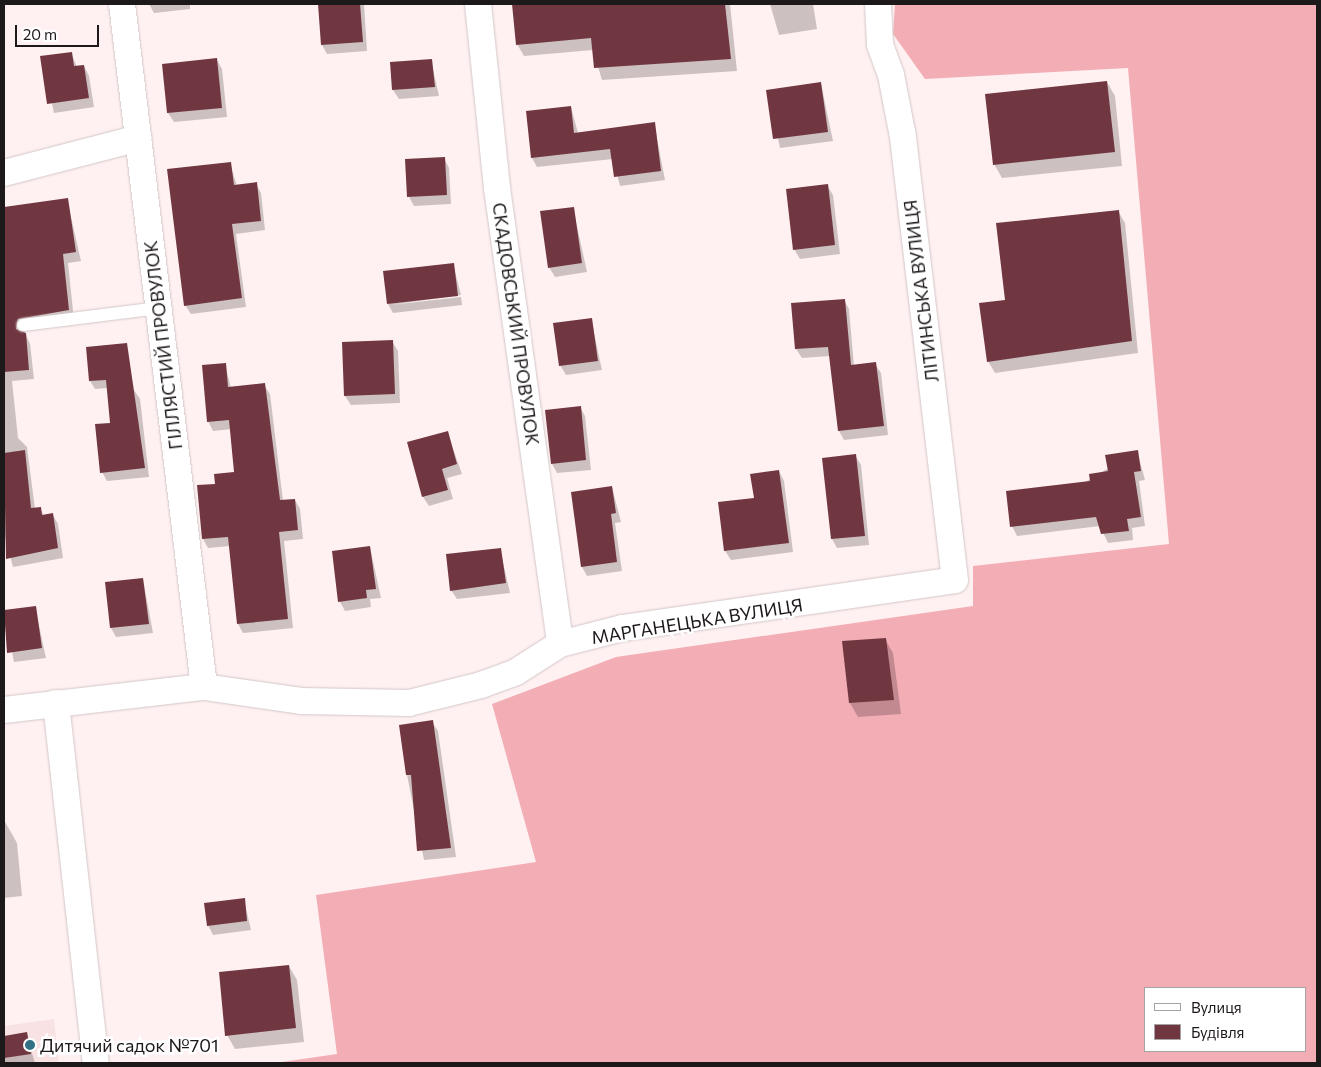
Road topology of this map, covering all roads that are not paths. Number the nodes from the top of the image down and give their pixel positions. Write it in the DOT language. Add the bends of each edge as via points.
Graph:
graph roads {
  1 [pos="122,4"];
  2 [pos="478,4"];
  3 [pos="878,4"];
  4 [pos="139,138"];
  5 [pos="4,173"];
  6 [pos="159,308"];
  7 [pos="23,325"];
  8 [pos="955,580"];
  9 [pos="560,644"];
  10 [pos="204,687"];
  11 [pos="56,703"];
  12 [pos="4,710"];
  13 [pos="96,1063"];
  1 -- 4 [label="street, ГІЛЛЯСТИЙ ПРОВУЛОК"];
  2 -- 9 [label="street, СКАДОВСЬКИЙ ПРОВУЛОК" via="497,188"];
  3 -- 8 [label="street, ЛІТИНСЬКА ВУЛИЦЯ" via="880,44 891,75 902,132"];
  4 -- 5 [label="street"];
  4 -- 6 [label="street, ГІЛЛЯСТИЙ ПРОВУЛОК"];
  6 -- 7 [label="lane"];
  6 -- 10 [label="street, ГІЛЛЯСТИЙ ПРОВУЛОК"];
  8 -- 9 [label="street, МАРГАНЕЦЬКА ВУЛИЦЯ" via="623,628"];
  9 -- 10 [label="street, МАРГАНЕЦЬКА ВУЛИЦЯ" via="516,672 409,703 301,701"];
  10 -- 11 [label="street, МАРГАНЕЦЬКА ВУЛИЦЯ"];
  11 -- 12 [label="street, МАРГАНЕЦЬКА ВУЛИЦЯ"];
  11 -- 13 [label="street"];
}
